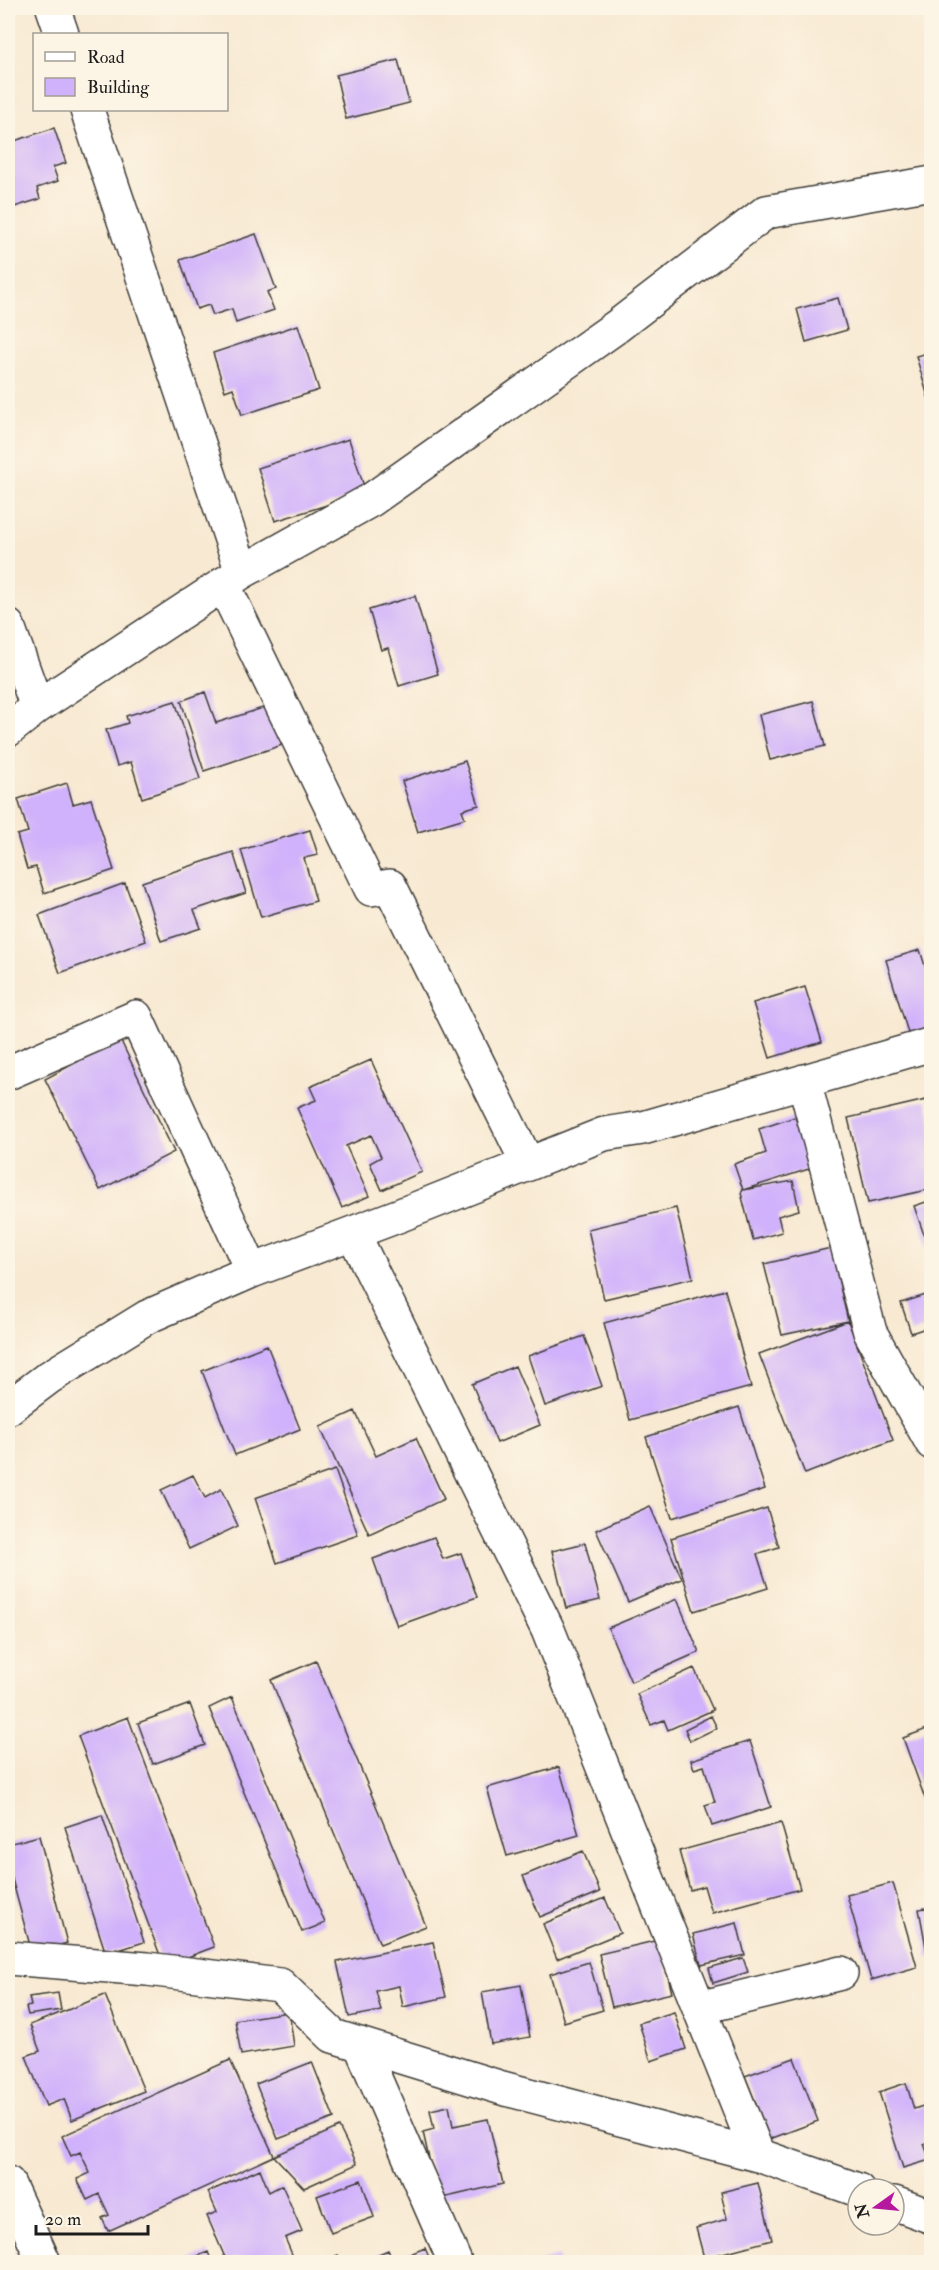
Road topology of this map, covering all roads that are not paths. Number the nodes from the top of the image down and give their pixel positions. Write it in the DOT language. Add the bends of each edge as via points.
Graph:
graph roads {
  1 [pos="53,8"];
  2 [pos="62,33"];
  3 [pos="87,111"];
  4 [pos="932,183"];
  5 [pos="233,578"];
  6 [pos="8,626"];
  7 [pos="37,707"];
  8 [pos="8,730"];
  9 [pos="932,1044"];
  10 [pos="8,1072"];
  11 [pos="804,1081"];
  12 [pos="528,1164"];
  13 [pos="353,1233"];
  14 [pos="252,1271"];
  15 [pos="8,1408"];
  16 [pos="932,1443"];
  17 [pos="8,1958"];
  18 [pos="841,1973"];
  19 [pos="699,2008"];
  20 [pos="360,2044"];
  21 [pos="758,2155"];
  22 [pos="8,2183"];
  23 [pos="846,2186"];
  24 [pos="906,2207"];
  25 [pos="932,2217"];
  26 [pos="44,2262"];
  27 [pos="455,2262"];
  1 -- 2 [label="street"];
  3 -- 5 [label="street"];
  4 -- 5 [label="street" via="766,212 616,327 371,500"];
  5 -- 7 [label="street"];
  5 -- 12 [label="street" via="371,889 390,886"];
  6 -- 7 [label="street"];
  7 -- 8 [label="street"];
  9 -- 11 [label="street"];
  10 -- 14 [label="street" via="136,1017"];
  11 -- 12 [label="street" via="643,1128 604,1134"];
  11 -- 16 [label="street" via="870,1332"];
  12 -- 13 [label="street"];
  13 -- 14 [label="street"];
  13 -- 19 [label="street" via="548,1630"];
  14 -- 15 [label="street" via="147,1317 48,1378"];
  17 -- 20 [label="street" via="280,1985 333,2036"];
  18 -- 19 [label="street"];
  19 -- 21 [label="street"];
  20 -- 21 [label="street" via="502,2088"];
  20 -- 27 [label="street"];
  21 -- 23 [label="street"];
  22 -- 26 [label="street"];
  24 -- 25 [label="street"];
}
